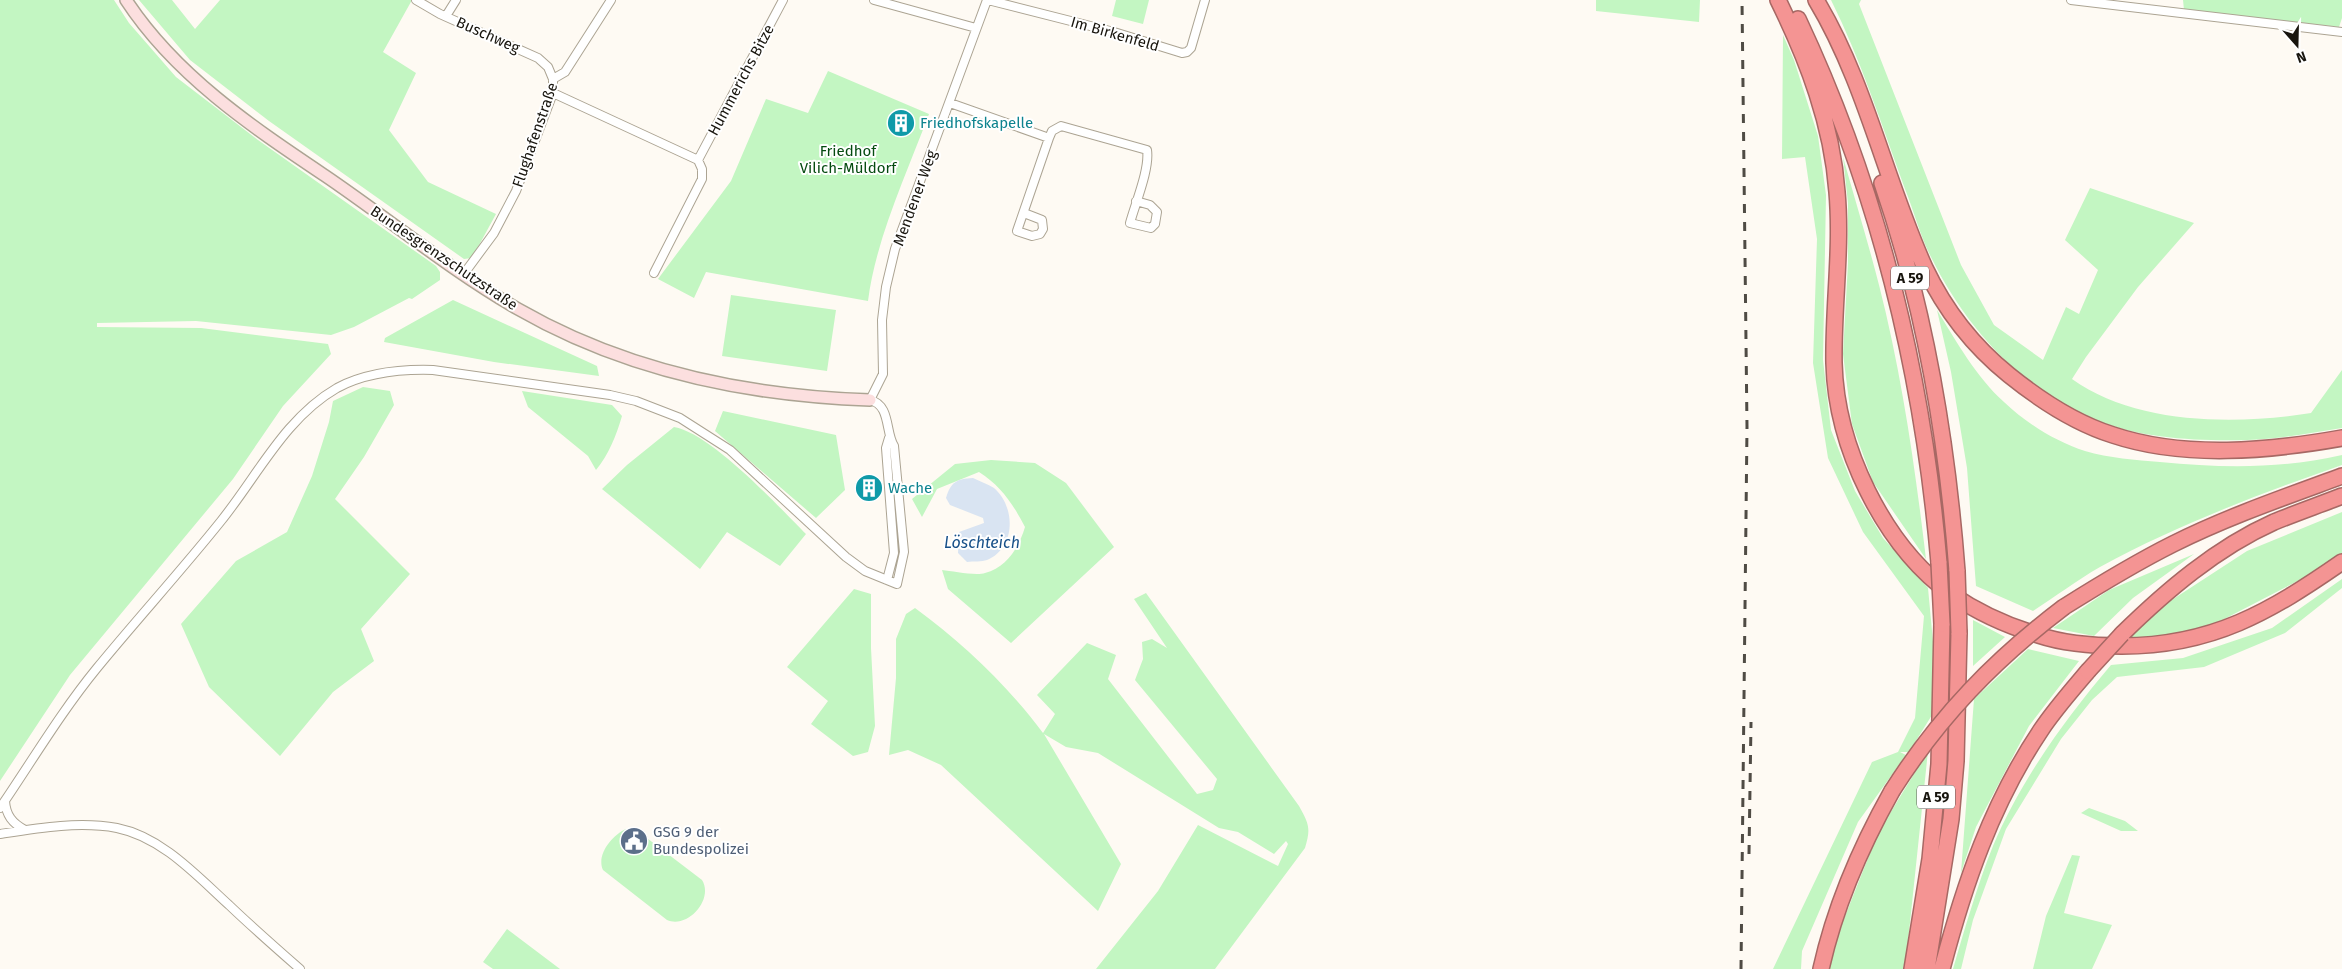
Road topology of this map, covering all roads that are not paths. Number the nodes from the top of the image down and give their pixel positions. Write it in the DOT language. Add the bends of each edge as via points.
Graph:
graph roads {
  1 [pos="126,0"];
  2 [pos="416,0"];
  3 [pos="456,0"];
  4 [pos="611,0"];
  5 [pos="783,0"];
  6 [pos="874,0"];
  7 [pos="988,0"];
  8 [pos="1205,0"];
  9 [pos="1809,0"];
  10 [pos="1816,0"];
  11 [pos="2071,0"];
  12 [pos="1782,2"];
  13 [pos="446,16"];
  14 [pos="976,28"];
  15 [pos="2342,32"];
  16 [pos="553,79"];
  17 [pos="553,93"];
  18 [pos="950,103"];
  19 [pos="1049,138"];
  20 [pos="698,160"];
  21 [pos="1136,201"];
  22 [pos="1024,213"];
  23 [pos="654,273"];
  24 [pos="463,275"];
  25 [pos="870,400"];
  26 [pos="889,438"];
  27 [pos="2342,438"];
  28 [pos="2342,476"];
  29 [pos="2342,496"];
  30 [pos="900,510"];
  31 [pos="891,511"];
  32 [pos="2342,562"];
  33 [pos="887,580"];
  34 [pos="5,801"];
  35 [pos="0,808"];
  36 [pos="25,830"];
  37 [pos="0,834"];
  38 [pos="300,969"];
  39 [pos="1820,969"];
  40 [pos="1912,969"];
  41 [pos="1927,969"];
  42 [pos="1942,969"];
  1 -- 24 [label="street, Bundesgrenzschutzstraße" via="150,33 201,85 261,132"];
  2 -- 13 [label="street, Buschweg"];
  3 -- 13 [label="street"];
  4 -- 16 [label="street, Flughafenstraße" via="565,72"];
  5 -- 20 [label="street, Hummerichs Bitze"];
  6 -- 14 [label="street"];
  7 -- 8 [label="street, Im Birkenfeld" via="1182,53 1191,48"];
  7 -- 14 [label="street, Mendener Weg"];
  9 -- 41 [label="highway, A 59, bridge" via="1857,109 1906,262 1931,368 1948,472 1959,633 1956,762 1951,819"];
  10 -- 27 [label="highway" via="1852,76 1926,270 1957,321 2000,368 2060,411 2113,435 2142,443 2223,450 2272,448"];
  11 -- 15 [label="street"];
  12 -- 32 [label="highway" via="1820,100 1833,155 1838,195 1834,363 1837,402 1847,440 1866,487 1893,534 1928,574 1952,594 2022,630 2090,646 2146,646 2225,630 2296,594"];
  12 -- 40 [label="highway, A 59, bridge" via="1814,52 1869,197 1892,275 1917,389 1931,477 1942,624 1940,764 1930,858"];
  13 -- 16 [label="street, Buschweg" via="538,58 548,67"];
  14 -- 18 [label="street, Mendener Weg"];
  16 -- 17 [label="street, Flughafenstraße"];
  17 -- 20 [label="street"];
  17 -- 24 [label="street, Flughafenstraße" via="516,191 494,233"];
  18 -- 19 [label="street"];
  18 -- 25 [label="street, Mendener Weg" via="895,249 882,320 883,374"];
  19 -- 21 [label="street" via="1052,131 1062,126 1147,150 1148,158"];
  19 -- 22 [label="street"];
  20 -- 23 [label="street" via="702,179"];
  24 -- 25 [label="street, Bundesgrenzschutzstraße" via="571,337 672,373 791,396"];
  25 -- 26 [label="street" via="878,403 884,413"];
  26 -- 30 [label="street" via="894,446"];
  26 -- 31 [label="street" via="886,448"];
  28 -- 39 [label="highway, bridge" via="2172,544 2064,607 2016,646 1958,702 1892,791 1854,865"];
  29 -- 42 [label="highway, bridge" via="2273,523 2188,575 2151,606 2088,671 2041,730 2009,784 1958,906"];
  30 -- 31 [label="street"];
  30 -- 33 [label="street" via="904,552 897,584"];
  31 -- 33 [label="street" via="894,553"];
  33 -- 34 [label="street" via="865,571 846,557 730,450 700,428 658,408 610,395 433,370 378,373 337,388 296,421 201,546 91,675"];
  34 -- 35 [label="street"];
  34 -- 36 [label="street" via="8,816"];
  36 -- 37 [label="street"];
  36 -- 38 [label="street" via="104,826 120,828 145,838 177,858"];
}
